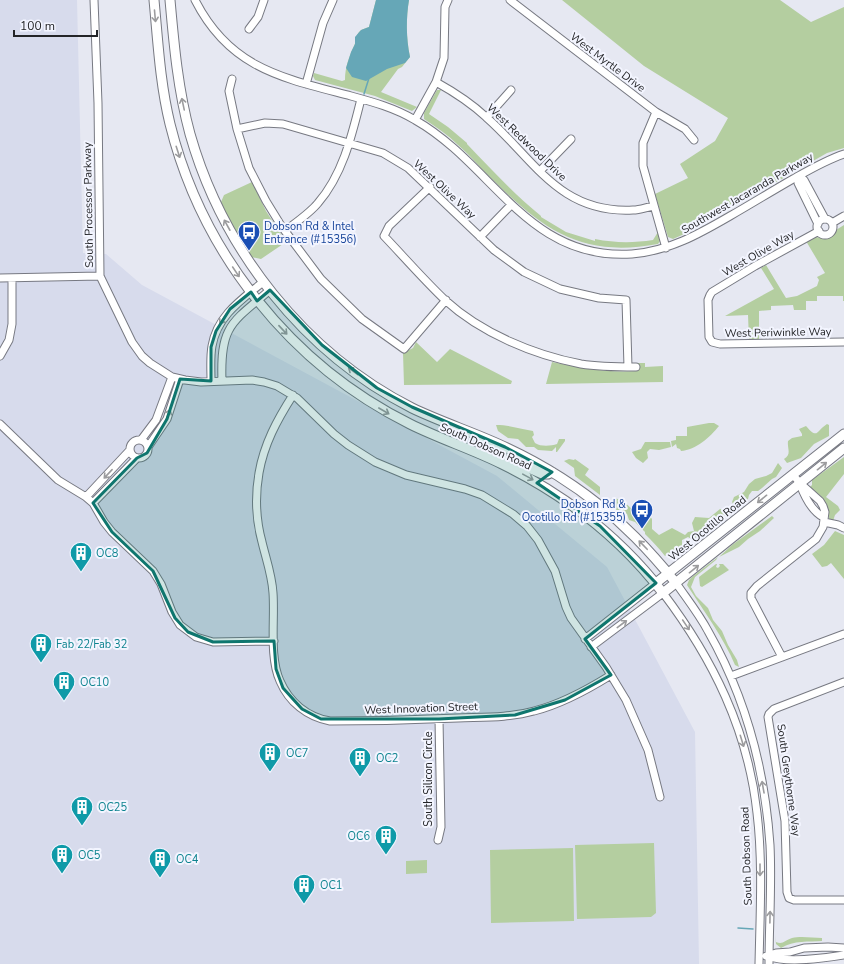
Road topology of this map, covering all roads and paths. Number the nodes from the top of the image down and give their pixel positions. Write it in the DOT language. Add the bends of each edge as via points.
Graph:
graph roads {
  1 [pos="94,0"];
  2 [pos="154,0"];
  3 [pos="170,0"];
  4 [pos="195,0"];
  5 [pos="264,0"];
  6 [pos="331,0"];
  7 [pos="448,0"];
  8 [pos="510,0"];
  9 [pos="522,11"];
  10 [pos="517,18"];
  11 [pos="250,29"];
  12 [pos="232,79"];
  13 [pos="436,82"];
  14 [pos="306,84"];
  15 [pos="511,90"];
  16 [pos="361,99"];
  17 [pos="656,112"];
  18 [pos="487,117"];
  19 [pos="415,120"];
  20 [pos="237,129"];
  21 [pos="572,139"];
  22 [pos="694,140"];
  23 [pos="350,143"];
  24 [pos="844,154"];
  25 [pos="540,171"];
  26 [pos="799,176"];
  27 [pos="430,187"];
  28 [pos="511,205"];
  29 [pos="654,206"];
  30 [pos="844,216"];
  31 [pos="828,221"];
  32 [pos="818,227"];
  33 [pos="285,231"];
  34 [pos="480,236"];
  35 [pos="666,248"];
  36 [pos="100,276"];
  37 [pos="0,278"];
  38 [pos="12,278"];
  39 [pos="263,282"];
  40 [pos="270,290"];
  41 [pos="251,292"];
  42 [pos="446,300"];
  43 [pos="258,301"];
  44 [pos="712,342"];
  45 [pos="844,342"];
  46 [pos="0,356"];
  47 [pos="172,377"];
  48 [pos="180,379"];
  49 [pos="211,381"];
  50 [pos="222,381"];
  51 [pos="293,395"];
  52 [pos="0,424"];
  53 [pos="844,434"];
  54 [pos="141,440"];
  55 [pos="148,447"];
  56 [pos="844,448"];
  57 [pos="129,450"];
  58 [pos="482,455"];
  59 [pos="137,458"];
  60 [pos="552,472"];
  61 [pos="793,475"];
  62 [pos="800,483"];
  63 [pos="86,497"];
  64 [pos="820,501"];
  65 [pos="93,503"];
  66 [pos="813,507"];
  67 [pos="824,519"];
  68 [pos="844,528"];
  69 [pos="668,574"];
  70 [pos="656,583"];
  71 [pos="676,583"];
  72 [pos="663,593"];
  73 [pos="844,634"];
  74 [pos="585,639"];
  75 [pos="274,641"];
  76 [pos="591,647"];
  77 [pos="782,657"];
  78 [pos="611,675"];
  79 [pos="731,676"];
  80 [pos="844,682"];
  81 [pos="439,719"];
  82 [pos="660,797"];
  83 [pos="438,840"];
  84 [pos="844,900"];
  85 [pos="815,947"];
  86 [pos="844,948"];
  87 [pos="844,955"];
  88 [pos="759,956"];
  89 [pos="769,956"];
  90 [pos="814,959"];
  91 [pos="759,964"];
  92 [pos="769,964"];
  1 -- 36 [label="street, South Processor Parkway"];
  2 -- 41 [label="main road, South Dobson Road, one-way" via="162,85 181,160 195,198 213,235"];
  39 -- 3 [label="main road, South Dobson Road, one-way" via="227,225 195,151 180,93"];
  4 -- 14 [label="street, Southwest Jacaranda Parkway" via="216,33 241,56 272,73"];
  5 -- 11 [label="street"];
  6 -- 14 [label="street"];
  7 -- 13 [label="street" via="445,7 444,58"];
  8 -- 9 [label="street, West Myrtle Drive"];
  9 -- 10 [label="street"];
  9 -- 17 [label="street, West Myrtle Drive"];
  12 -- 20 [label="street" via="229,91"];
  13 -- 18 [label="street, West Redwood Drive" via="453,91"];
  13 -- 19 [label="street"];
  14 -- 16 [label="street, Southwest Jacaranda Parkway"];
  15 -- 18 [label="street"];
  16 -- 19 [label="street, Southwest Jacaranda Parkway" via="388,107"];
  16 -- 23 [label="street"];
  17 -- 22 [label="street, West Myrtle Drive" via="685,129"];
  17 -- 29 [label="street" via="643,143 643,166"];
  18 -- 25 [label="street, West Redwood Drive"];
  19 -- 28 [label="street, Southwest Jacaranda Parkway" via="450,145"];
  20 -- 23 [label="street, West Olive Way" via="265,123 283,124"];
  20 -- 33 [label="street" via="249,168"];
  21 -- 25 [label="street"];
  23 -- 27 [label="street, West Olive Way" via="383,153 408,168"];
  23 -- 33 [label="street" via="334,180 318,204"];
  24 -- 26 [label="street, Southwest Jacaranda Parkway"];
  25 -- 29 [label="street, West Redwood Drive" via="561,191 585,203 611,210 634,210"];
  26 -- 31 [label="street" via="804,180"];
  26 -- 32 [label="street" via="798,183"];
  26 -- 35 [label="street, Southwest Jacaranda Parkway" via="703,232"];
  27 -- 34 [label="street, West Olive Way"];
  27 -- 42 [label="street" via="389,226 384,236"];
  28 -- 34 [label="street"];
  28 -- 35 [label="street, Southwest Jacaranda Parkway" via="546,233 592,251 631,254"];
  29 -- 35 [label="street"];
  30 -- 31 [label="street, West Olive Way"];
  31 -- 32 [label="street, West Olive Way" via="821,220"];
  31 -- 32 [label="street, West Olive Way" via="833,227 829,233 824,234"];
  32 -- 44 [label="street, West Olive Way" via="712,292 708,300 709,337"];
  33 -- 42 [label="street" via="321,279 362,320 404,349"];
  34 -- 42 [label="street, West Olive Way" via="524,272 560,289 599,298 626,300 632,367 582,364 538,354 492,333"];
  36 -- 38 [label="street"];
  36 -- 47 [label="street, South Processor Parkway" via="132,342 142,356"];
  37 -- 38 [label="street"];
  38 -- 46 [label="street" via="12,324 9,340"];
  39 -- 40 [label="main road, South Dobson Road"];
  39 -- 41 [label="street"];
  40 -- 43 [label="street"];
  60 -- 40 [label="main road, South Dobson Road, one-way" via="505,447 412,408 377,388 337,359 300,325"];
  41 -- 43 [label="main road, South Dobson Road"];
  41 -- 49 [label="street, one-way" via="227,312 216,331 211,347"];
  43 -- 50 [label="street" via="239,315 226,335 222,354"];
  43 -- 58 [label="main road, South Dobson Road, one-way" via="306,353 359,395 410,424"];
  44 -- 45 [label="street, West Periwinkle Way"];
  47 -- 48 [label="street, South Processor Parkway"];
  47 -- 54 [label="street" via="156,420"];
  48 -- 49 [label="street, South Processor Parkway"];
  55 -- 48 [label="street, one-way" via="167,419"];
  49 -- 50 [label="street, South Processor Parkway"];
  50 -- 51 [label="street, South Processor Parkway" via="264,382"];
  51 -- 74 [label="street, South Processor Parkway" via="334,434 375,462 406,475 482,495 513,514 538,540 558,578 571,618"];
  51 -- 75 [label="street, West Innovation Street" via="268,439 261,462 258,486 259,530 273,593"];
  52 -- 63 [label="street" via="58,480"];
  53 -- 61 [label="main road, West Ocotillo Road"];
  54 -- 55 [label="street" via="146,442"];
  54 -- 57 [label="street" via="132,442"];
  55 -- 59 [label="street" via="145,455"];
  62 -- 56 [label="main road, one-way"];
  57 -- 59 [label="street"];
  57 -- 63 [label="street, one-way"];
  58 -- 60 [label="main road" via="515,462 542,474"];
  58 -- 70 [label="main road, South Dobson Road, one-way" via="552,491 580,511 615,540"];
  59 -- 65 [label="street"];
  69 -- 60 [label="main road, South Dobson Road, one-way" via="621,523"];
  61 -- 62 [label="street"];
  61 -- 69 [label="main road, West Ocotillo Road, one-way"];
  62 -- 64 [label="street"];
  62 -- 66 [label="street" via="803,494"];
  71 -- 62 [label="main road, one-way"];
  63 -- 65 [label="street"];
  64 -- 66 [label="street"];
  64 -- 67 [label="street"];
  65 -- 75 [label="street" via="112,532 153,571 175,618 188,632 213,642"];
  66 -- 67 [label="street"];
  67 -- 68 [label="street"];
  67 -- 77 [label="street" via="816,539 751,593 751,598"];
  69 -- 70 [label="main road, West Ocotillo Road"];
  69 -- 71 [label="main road, South Dobson Road"];
  70 -- 72 [label="main road, South Dobson Road"];
  70 -- 74 [label="street, West Ocotillo Road"];
  71 -- 72 [label="main road"];
  71 -- 79 [label="street, South Dobson Road" via="708,630"];
  76 -- 72 [label="street, one-way"];
  72 -- 88 [label="street, South Dobson Road, one-way" via="699,643 711,666 733,714 746,753 755,794 759,834"];
  73 -- 77 [label="street"];
  74 -- 76 [label="street, South Processor Parkway"];
  75 -- 81 [label="street, West Innovation Street" via="276,669 281,684 294,703 310,714 330,721"];
  76 -- 78 [label="street, South Processor Parkway"];
  77 -- 79 [label="street"];
  78 -- 81 [label="street, West Innovation Street" via="571,698 533,712"];
  78 -- 82 [label="street, South Processor Parkway" via="626,700 648,750"];
  89 -- 79 [label="street, South Dobson Road, one-way" via="770,847 766,802 748,722"];
  80 -- 84 [label="street, South Greythorne Way" via="774,709 768,714 785,821 789,898"];
  81 -- 83 [label="street, South Silicon Circle" via="441,827"];
  85 -- 86 [label="street"];
  85 -- 89 [label="street"];
  85 -- 90 [label="street"];
  87 -- 90 [label="street"];
  88 -- 89 [label="street"];
  88 -- 91 [label="street, South Dobson Road"];
  89 -- 90 [label="street" via="776,960"];
  89 -- 92 [label="street, South Dobson Road"];
}
